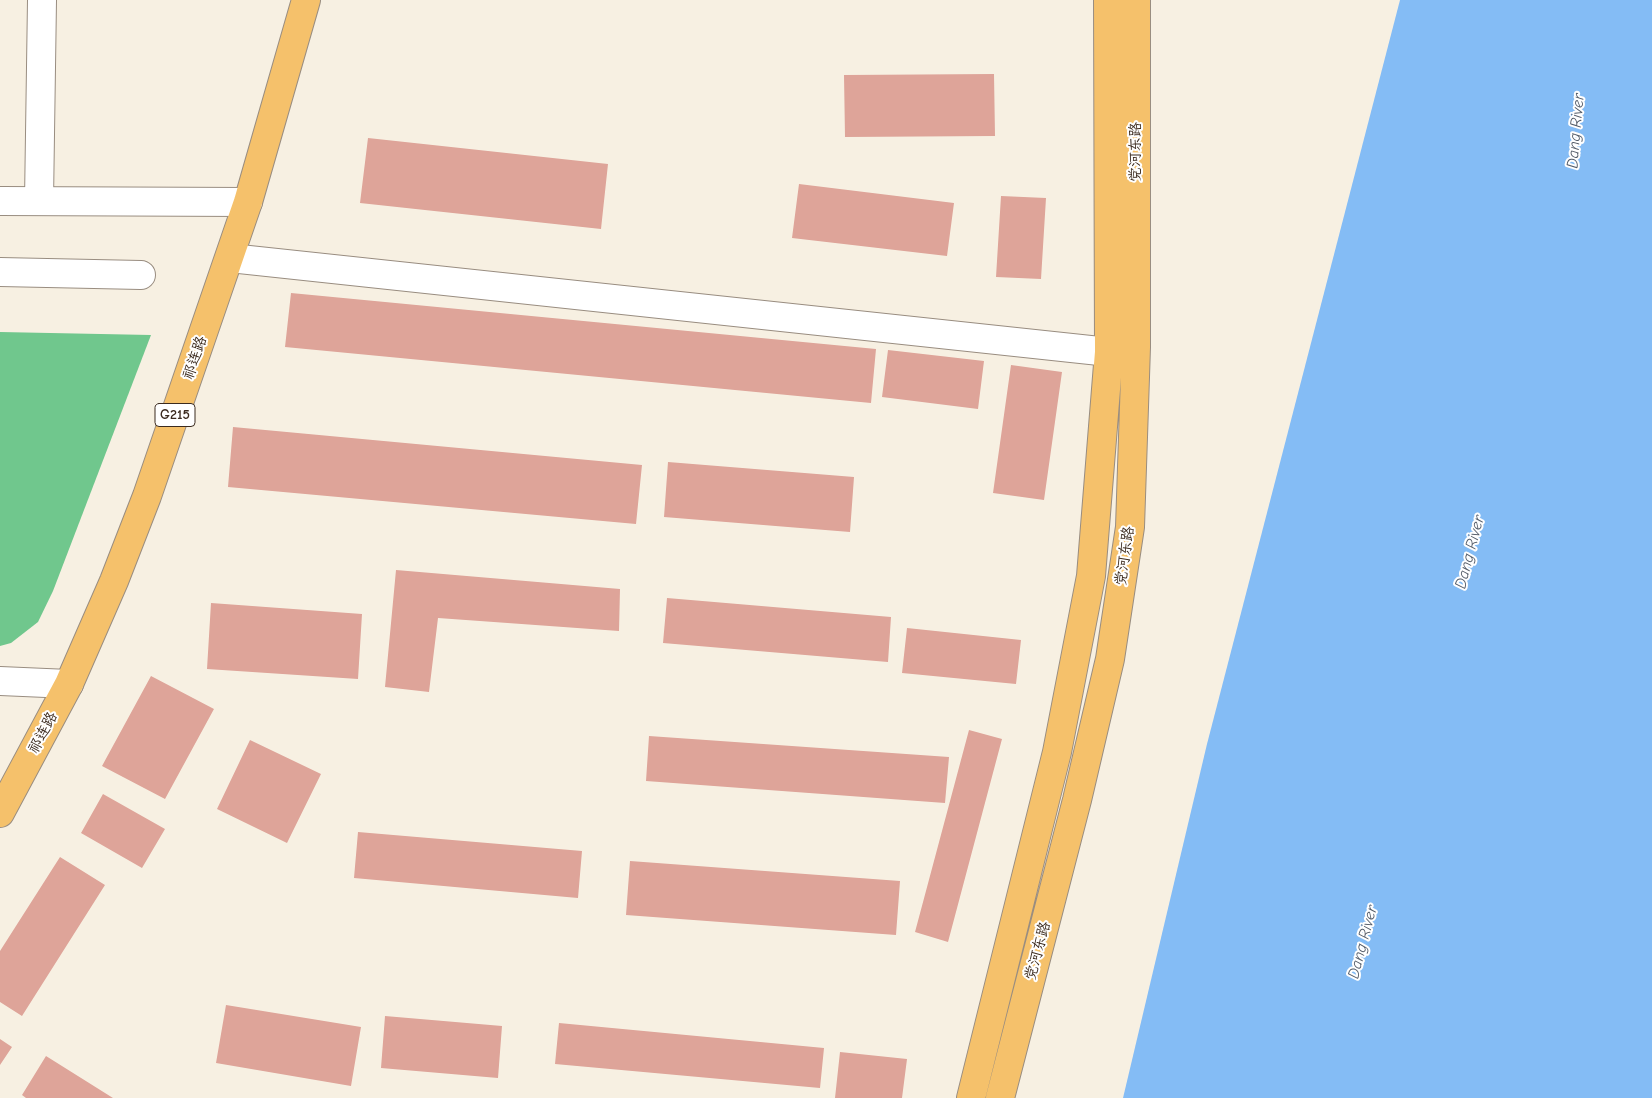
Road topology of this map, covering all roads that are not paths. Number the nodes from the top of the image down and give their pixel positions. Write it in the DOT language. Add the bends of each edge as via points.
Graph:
graph roads {
  1 [pos="42,0"];
  2 [pos="306,0"];
  3 [pos="1108,0"];
  4 [pos="1136,0"];
  5 [pos="0,200"];
  6 [pos="39,201"];
  7 [pos="248,202"];
  8 [pos="230,258"];
  9 [pos="0,272"];
  10 [pos="141,275"];
  11 [pos="1136,347"];
  12 [pos="1109,352"];
  13 [pos="0,682"];
  14 [pos="69,684"];
  15 [pos="0,813"];
  16 [pos="971,1098"];
  17 [pos="1000,1098"];
  1 -- 6 [label="street"];
  2 -- 7 [label="main road, 祁连路 / G215"];
  3 -- 12 [label="main road, 党河东路"];
  4 -- 11 [label="main road, 党河东路"];
  5 -- 6 [label="street"];
  6 -- 7 [label="street"];
  7 -- 8 [label="main road, 祁连路 / G215"];
  8 -- 12 [label="street"];
  8 -- 14 [label="main road, 祁连路 / G215" via="148,496"];
  9 -- 10 [label="street"];
  11 -- 12 [label="street"];
  11 -- 17 [label="main road, 党河东路" via="1130,527 1110,659"];
  12 -- 16 [label="main road, 党河东路" via="1090,576 1057,752"];
  13 -- 14 [label="street"];
  14 -- 15 [label="main road, 祁连路 / G215"];
}
